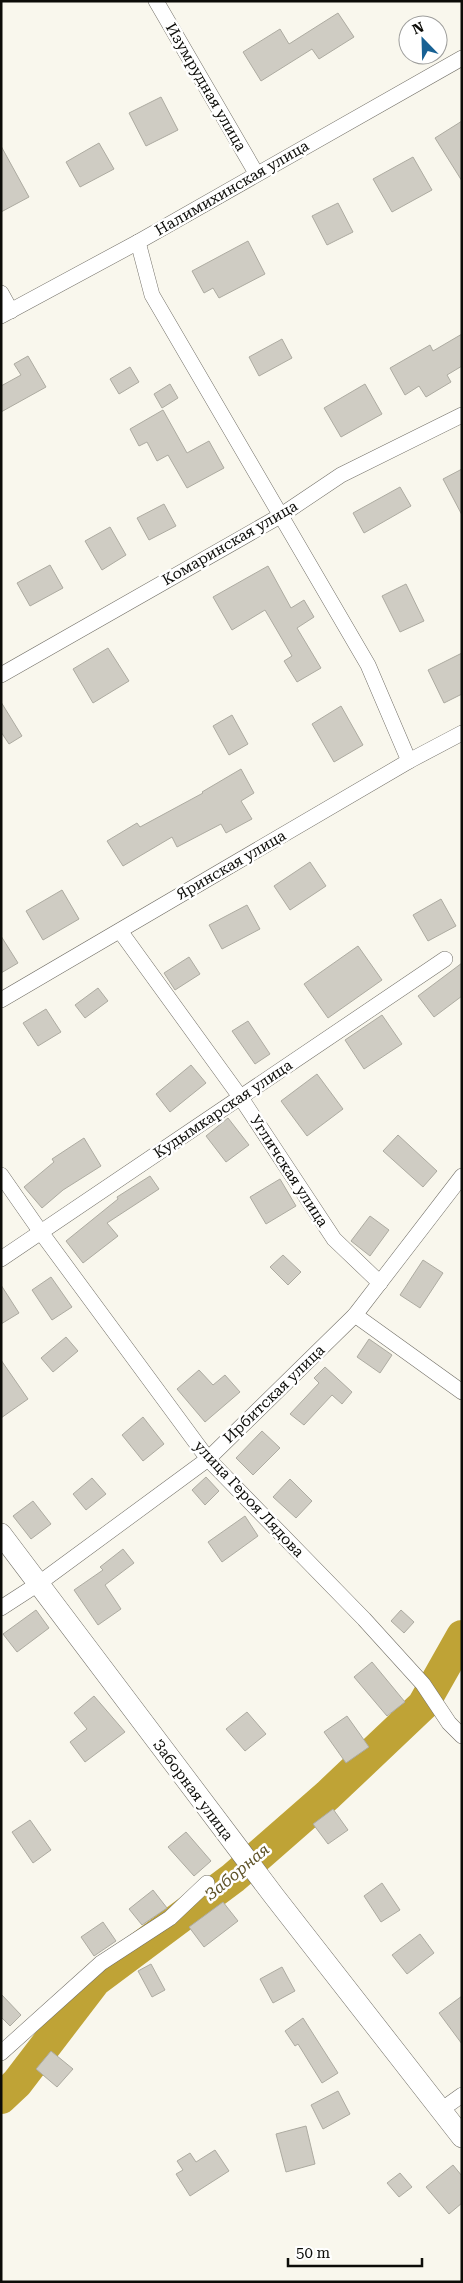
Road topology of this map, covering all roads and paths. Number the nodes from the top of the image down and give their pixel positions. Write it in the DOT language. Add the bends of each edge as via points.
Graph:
graph roads {
  1 [pos="156,1"];
  2 [pos="462,58"];
  3 [pos="256,173"];
  4 [pos="138,242"];
  5 [pos="1,293"];
  6 [pos="6,313"];
  7 [pos="462,415"];
  8 [pos="280,516"];
  9 [pos="1,675"];
  10 [pos="462,732"];
  11 [pos="408,761"];
  12 [pos="120,930"];
  13 [pos="445,959"];
  14 [pos="1,1000"];
  15 [pos="241,1098"];
  16 [pos="1,1175"];
  17 [pos="462,1176"];
  18 [pos="40,1232"];
  19 [pos="1,1258"];
  20 [pos="380,1283"];
  21 [pos="355,1315"];
  22 [pos="462,1392"];
  23 [pos="208,1459"];
  24 [pos="1,1534"];
  25 [pos="38,1584"];
  26 [pos="1,1608"];
  27 [pos="462,1736"];
  28 [pos="207,1883"];
  29 [pos="1,2053"];
  30 [pos="462,2095"];
  31 [pos="441,2110"];
  32 [pos="462,2138"];
  1 -- 3 [label="street, Изумрудная улица"];
  2 -- 3 [label="street, Налимихинская улица"];
  3 -- 4 [label="street, Налимихинская улица"];
  4 -- 6 [label="street, Налимихинская улица"];
  4 -- 8 [label="street" via="152,295"];
  5 -- 6 [label="street"];
  7 -- 8 [label="street, Комаринская улица" via="341,475"];
  8 -- 9 [label="street, Комаринская улица"];
  8 -- 11 [label="street" via="368,665"];
  10 -- 11 [label="street, Яринская улица"];
  11 -- 12 [label="street, Яринская улица"];
  12 -- 14 [label="street, Яринская улица"];
  12 -- 15 [label="street, Угличская улица"];
  13 -- 15 [label="street, Кудымкарская улица"];
  15 -- 18 [label="street, Кудымкарская улица"];
  15 -- 20 [label="street, Угличская улица" via="334,1240"];
  16 -- 18 [label="street, улица Героя Лядова"];
  17 -- 20 [label="street, Ирбитская улица"];
  18 -- 19 [label="street, Кудымкарская улица"];
  18 -- 23 [label="street, улица Героя Лядова"];
  20 -- 21 [label="street, Ирбитская улица"];
  21 -- 22 [label="street"];
  21 -- 23 [label="street, Ирбитская улица"];
  23 -- 25 [label="street, Ирбитская улица"];
  23 -- 27 [label="street, улица Героя Лядова" via="364,1619 423,1684 449,1723"];
  24 -- 25 [label="street, Заборная улица"];
  25 -- 26 [label="street, Ирбитская улица"];
  25 -- 31 [label="street, Заборная улица"];
  28 -- 29 [label="street" via="170,1918 101,1963"];
  30 -- 31 [label="street"];
  31 -- 32 [label="street, Заборная улица"];
}
